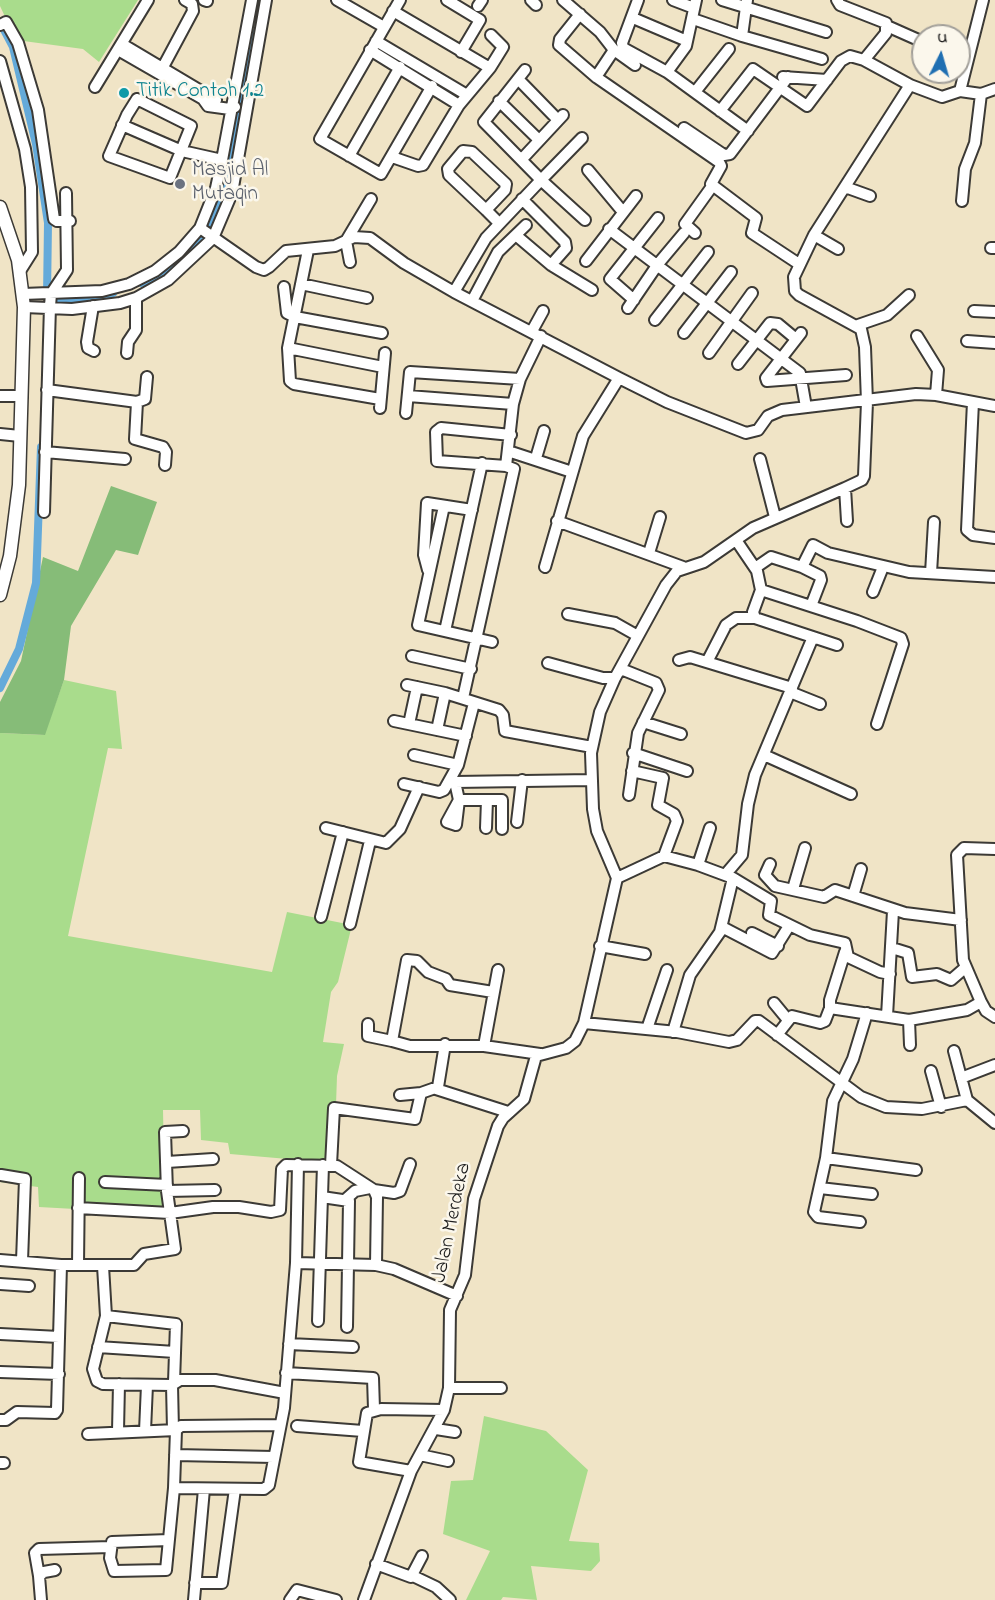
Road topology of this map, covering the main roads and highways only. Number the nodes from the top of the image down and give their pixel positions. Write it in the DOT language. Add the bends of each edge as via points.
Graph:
graph roads {
  1 [pos="0,207"];
  2 [pos="0,595"];
  1 -- 2 [label="main road" via="28,294 15,523"];
}
